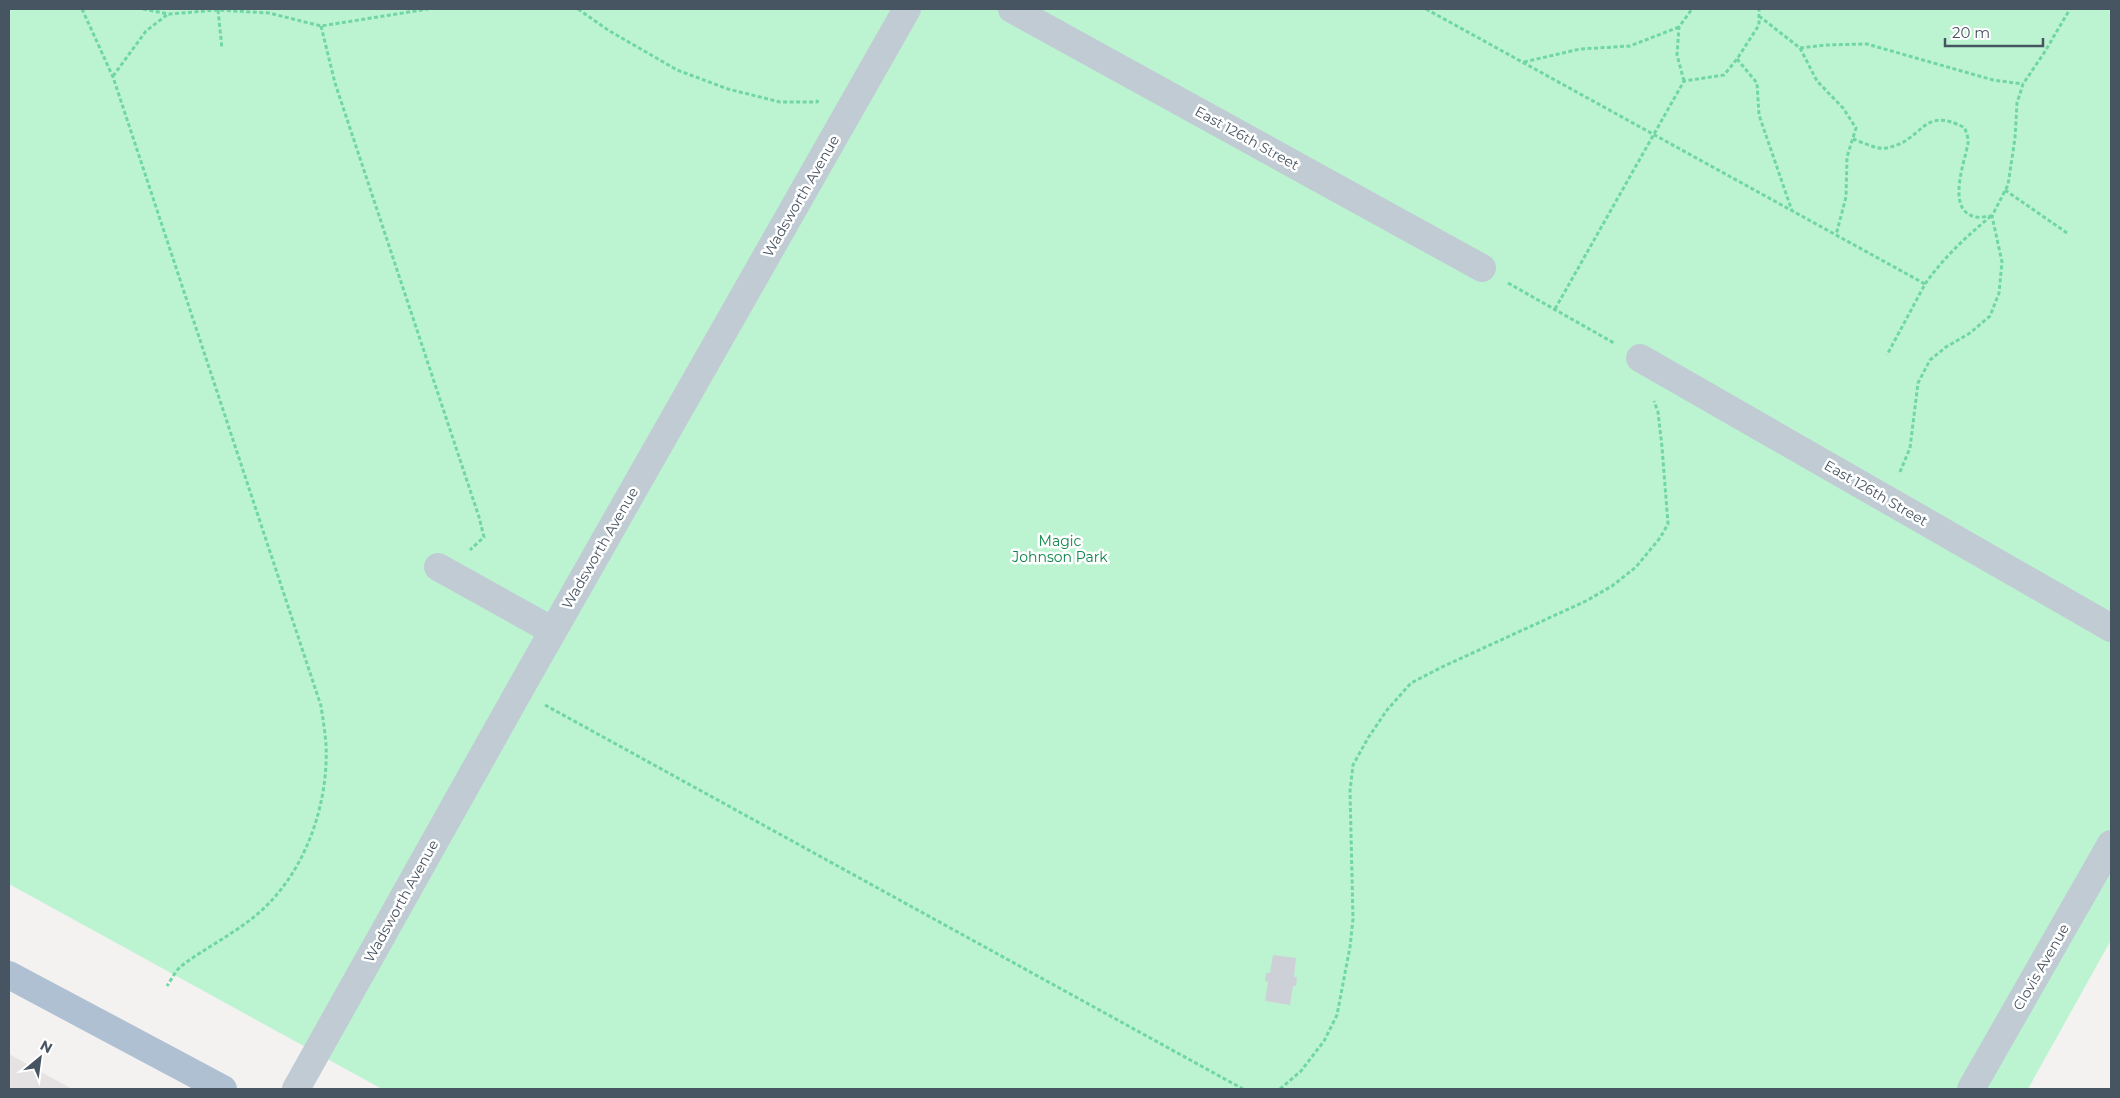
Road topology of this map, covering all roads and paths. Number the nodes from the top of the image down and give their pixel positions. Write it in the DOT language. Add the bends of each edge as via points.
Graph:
graph roads {
  1 [pos="82,9"];
  2 [pos="143,9"];
  3 [pos="428,9"];
  4 [pos="578,9"];
  5 [pos="907,9"];
  6 [pos="1012,9"];
  7 [pos="1426,9"];
  8 [pos="1692,9"];
  9 [pos="1759,9"];
  10 [pos="2070,9"];
  11 [pos="218,10"];
  12 [pos="169,14"];
  13 [pos="1759,15"];
  14 [pos="321,26"];
  15 [pos="1679,27"];
  16 [pos="1800,48"];
  17 [pos="222,49"];
  18 [pos="1738,59"];
  19 [pos="1523,62"];
  20 [pos="113,77"];
  21 [pos="1684,81"];
  22 [pos="2023,84"];
  23 [pos="822,95"];
  24 [pos="1654,135"];
  25 [pos="1853,139"];
  26 [pos="2005,190"];
  27 [pos="1793,211"];
  28 [pos="1992,216"];
  29 [pos="2068,233"];
  30 [pos="1836,235"];
  31 [pos="1482,268"];
  32 [pos="1924,284"];
  33 [pos="1555,309"];
  34 [pos="1887,355"];
  35 [pos="1640,358"];
  36 [pos="1888,500"];
  37 [pos="446,571"];
  38 [pos="2111,628"];
  39 [pos="553,631"];
  40 [pos="519,691"];
  41 [pos="2111,844"];
  42 [pos="9,975"];
  43 [pos="167,986"];
  44 [pos="223,1089"];
  45 [pos="296,1089"];
  46 [pos="1243,1089"];
  47 [pos="1280,1089"];
  48 [pos="1971,1089"];
  1 -- 20 [label="path"];
  2 -- 12 [label="path"];
  3 -- 14 [label="path"];
  4 -- 23 [label="path" via="677,70 728,89 780,102 817,102"];
  5 -- 39 [label="street, Wadsworth Avenue"];
  6 -- 31 [label="street, East 126th Street"];
  7 -- 19 [label="path"];
  8 -- 15 [label="path"];
  9 -- 13 [label="path"];
  10 -- 22 [label="path"];
  11 -- 12 [label="path"];
  11 -- 14 [label="path" via="269,14"];
  11 -- 17 [label="path"];
  12 -- 20 [label="path" via="146,31"];
  13 -- 16 [label="path"];
  13 -- 18 [label="path" via="1759,25"];
  14 -- 37 [label="path" via="335,83 484,537"];
  15 -- 19 [label="path" via="1630,46 1580,50"];
  15 -- 21 [label="path" via="1677,55"];
  16 -- 22 [label="path" via="1867,44 1994,80"];
  16 -- 25 [label="path" via="1817,81 1844,108 1856,128"];
  18 -- 21 [label="path" via="1724,75"];
  18 -- 27 [label="path" via="1757,83 1760,115"];
  19 -- 24 [label="path"];
  20 -- 43 [label="path" via="321,706 326,745 324,786 314,829 292,875 273,900 179,968"];
  21 -- 24 [label="path"];
  22 -- 26 [label="path" via="2017,103 2016,138"];
  24 -- 27 [label="path"];
  24 -- 33 [label="path"];
  25 -- 28 [label="path" via="1885,149 1912,138 1930,121 1949,119 1964,128 1968,141 1959,180 1960,200 1971,215"];
  25 -- 30 [label="path" via="1848,157 1846,197"];
  26 -- 28 [label="path"];
  26 -- 29 [label="path"];
  27 -- 30 [label="path"];
  28 -- 32 [label="path" via="1943,259"];
  28 -- 36 [label="path" via="2002,262 1999,293 1990,316 1970,334 1930,360 1918,383 1910,448"];
  30 -- 32 [label="path"];
  31 -- 33 [label="path"];
  32 -- 34 [label="path"];
  33 -- 35 [label="path"];
  35 -- 36 [label="street, East 126th Street"];
  35 -- 47 [label="path" via="1658,412 1668,524 1636,567 1612,586 1412,683 1382,717 1353,765 1350,791 1353,919 1337,1015 1324,1041"];
  36 -- 38 [label="street, East 126th Street"];
  37 -- 39 [label="street"];
  39 -- 40 [label="street, Wadsworth Avenue"];
  40 -- 45 [label="street, Wadsworth Avenue"];
  40 -- 46 [label="path"];
  41 -- 48 [label="street, Clovis Avenue"];
  42 -- 44 [label="main road"];
}
